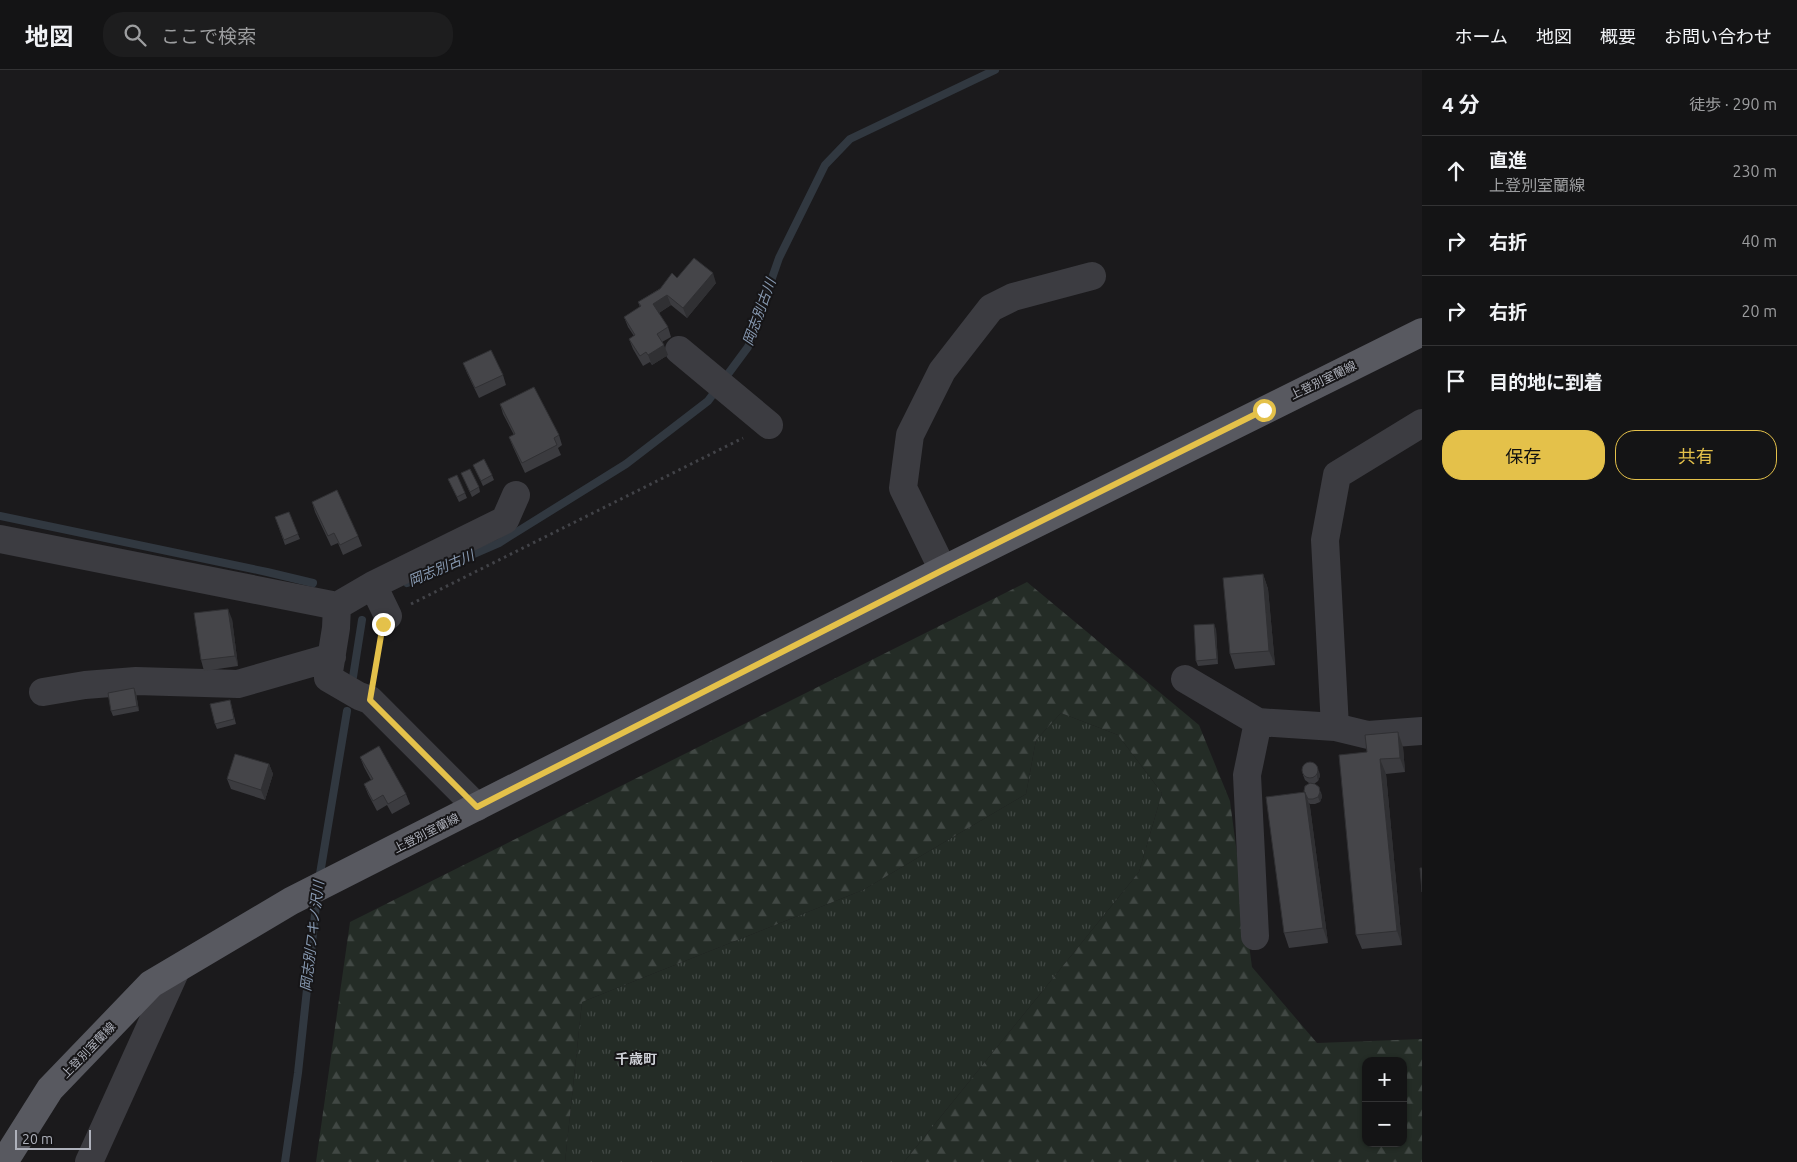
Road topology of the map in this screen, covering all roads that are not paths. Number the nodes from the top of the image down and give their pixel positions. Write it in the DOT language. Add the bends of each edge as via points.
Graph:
graph roads {
  1 [pos="1092,276"];
  2 [pos="1422,332"];
  3 [pos="679,350"];
  4 [pos="1422,423"];
  5 [pos="770,425"];
  6 [pos="516,495"];
  7 [pos="0,539"];
  8 [pos="943,570"];
  9 [pos="373,585"];
  10 [pos="337,606"];
  11 [pos="388,616"];
  12 [pos="332,657"];
  13 [pos="1185,679"];
  14 [pos="43,692"];
  15 [pos="1258,722"];
  16 [pos="1335,727"];
  17 [pos="1422,731"];
  18 [pos="477,807"];
  19 [pos="1255,936"];
  20 [pos="176,970"];
  21 [pos="4,1162"];
  22 [pos="90,1162"];
  1 -- 8 [label="street" via="1013,297 991,308 942,371 910,435 903,488"];
  2 -- 8 [label="main road, 上登別室蘭線"];
  3 -- 5 [label="street"];
  4 -- 16 [label="street" via="1337,475 1325,540"];
  6 -- 9 [label="street" via="505,520"];
  7 -- 10 [label="street"];
  8 -- 18 [label="main road, 上登別室蘭線"];
  9 -- 10 [label="street"];
  9 -- 11 [label="street"];
  10 -- 12 [label="street"];
  12 -- 14 [label="street" via="238,684 136,681"];
  12 -- 18 [label="street" via="328,678 370,700"];
  13 -- 15 [label="street"];
  15 -- 16 [label="street"];
  15 -- 19 [label="street" via="1247,775"];
  16 -- 17 [label="street" via="1368,735"];
  18 -- 20 [label="main road, 上登別室蘭線" via="291,901"];
  20 -- 21 [label="main road, 上登別室蘭線" via="151,984 50,1089"];
  20 -- 22 [label="street"];
}
